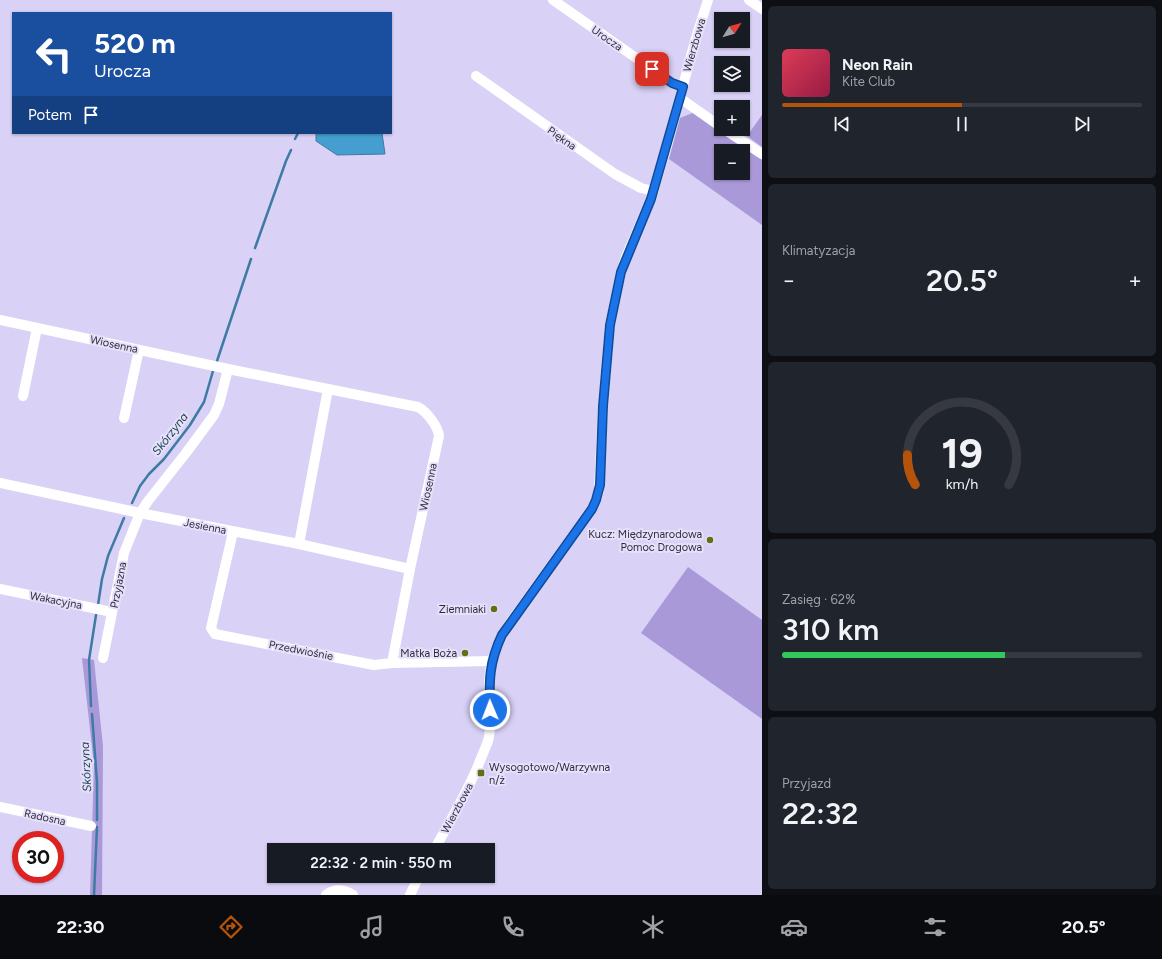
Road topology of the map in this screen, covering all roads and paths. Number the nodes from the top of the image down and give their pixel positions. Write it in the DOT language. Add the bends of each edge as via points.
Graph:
graph roads {
  1 [pos="553,0"];
  2 [pos="708,0"];
  3 [pos="749,0"];
  4 [pos="762,9"];
  5 [pos="476,76"];
  6 [pos="683,87"];
  7 [pos="680,98"];
  8 [pos="714,122"];
  9 [pos="735,136"];
  10 [pos="762,154"];
  11 [pos="654,191"];
  12 [pos="0,320"];
  13 [pos="37,328"];
  14 [pos="139,350"];
  15 [pos="228,369"];
  16 [pos="328,389"];
  17 [pos="23,396"];
  18 [pos="124,418"];
  19 [pos="0,483"];
  20 [pos="140,513"];
  21 [pos="233,532"];
  22 [pos="299,544"];
  23 [pos="410,569"];
  24 [pos="0,589"];
  25 [pos="112,612"];
  26 [pos="103,658"];
  27 [pos="492,661"];
  28 [pos="392,663"];
  29 [pos="0,807"];
  30 [pos="91,826"];
  31 [pos="438,843"];
  32 [pos="416,883"];
  33 [pos="326,895"];
  34 [pos="353,895"];
  35 [pos="410,895"];
  1 -- 6 [label="street, Urocza" via="672,83"];
  2 -- 6 [label="street, Wierzbowa"];
  3 -- 4 [label="street"];
  5 -- 11 [label="street, Piękna" via="615,174 641,188"];
  6 -- 7 [label="street, Wierzbowa"];
  7 -- 8 [label="street"];
  7 -- 11 [label="street, Wierzbowa"];
  9 -- 10 [label="street"];
  11 -- 27 [label="street, Wierzbowa" via="621,272 610,325 600,485 596,500 502,635"];
  12 -- 13 [label="street, Wiosenna"];
  13 -- 14 [label="street, Wiosenna"];
  13 -- 17 [label="street"];
  14 -- 15 [label="street, Wiosenna"];
  14 -- 18 [label="street"];
  15 -- 16 [label="street, Wiosenna"];
  15 -- 20 [label="street" via="214,415"];
  16 -- 22 [label="street"];
  16 -- 23 [label="street, Wiosenna" via="418,407 438,430 439,436"];
  19 -- 20 [label="street, Jesienna"];
  20 -- 21 [label="street, Jesienna"];
  20 -- 25 [label="street, Przyjazna" via="124,553"];
  21 -- 22 [label="street, Jesienna"];
  21 -- 28 [label="street, Przedwiośnie" via="211,628 215,634 374,665"];
  22 -- 23 [label="street, Jesienna"];
  23 -- 28 [label="street, Wiosenna"];
  24 -- 25 [label="street, Wakacyjna"];
  25 -- 26 [label="street, Przyjazna"];
  27 -- 28 [label="street, Przedwiośnie"];
  27 -- 31 [label="street, Wierzbowa" via="488,741 463,800"];
  29 -- 30 [label="street, Radosna"];
  32 -- 35 [label="street"];
  33 -- 34 [label="street" via="335,890"];
}
